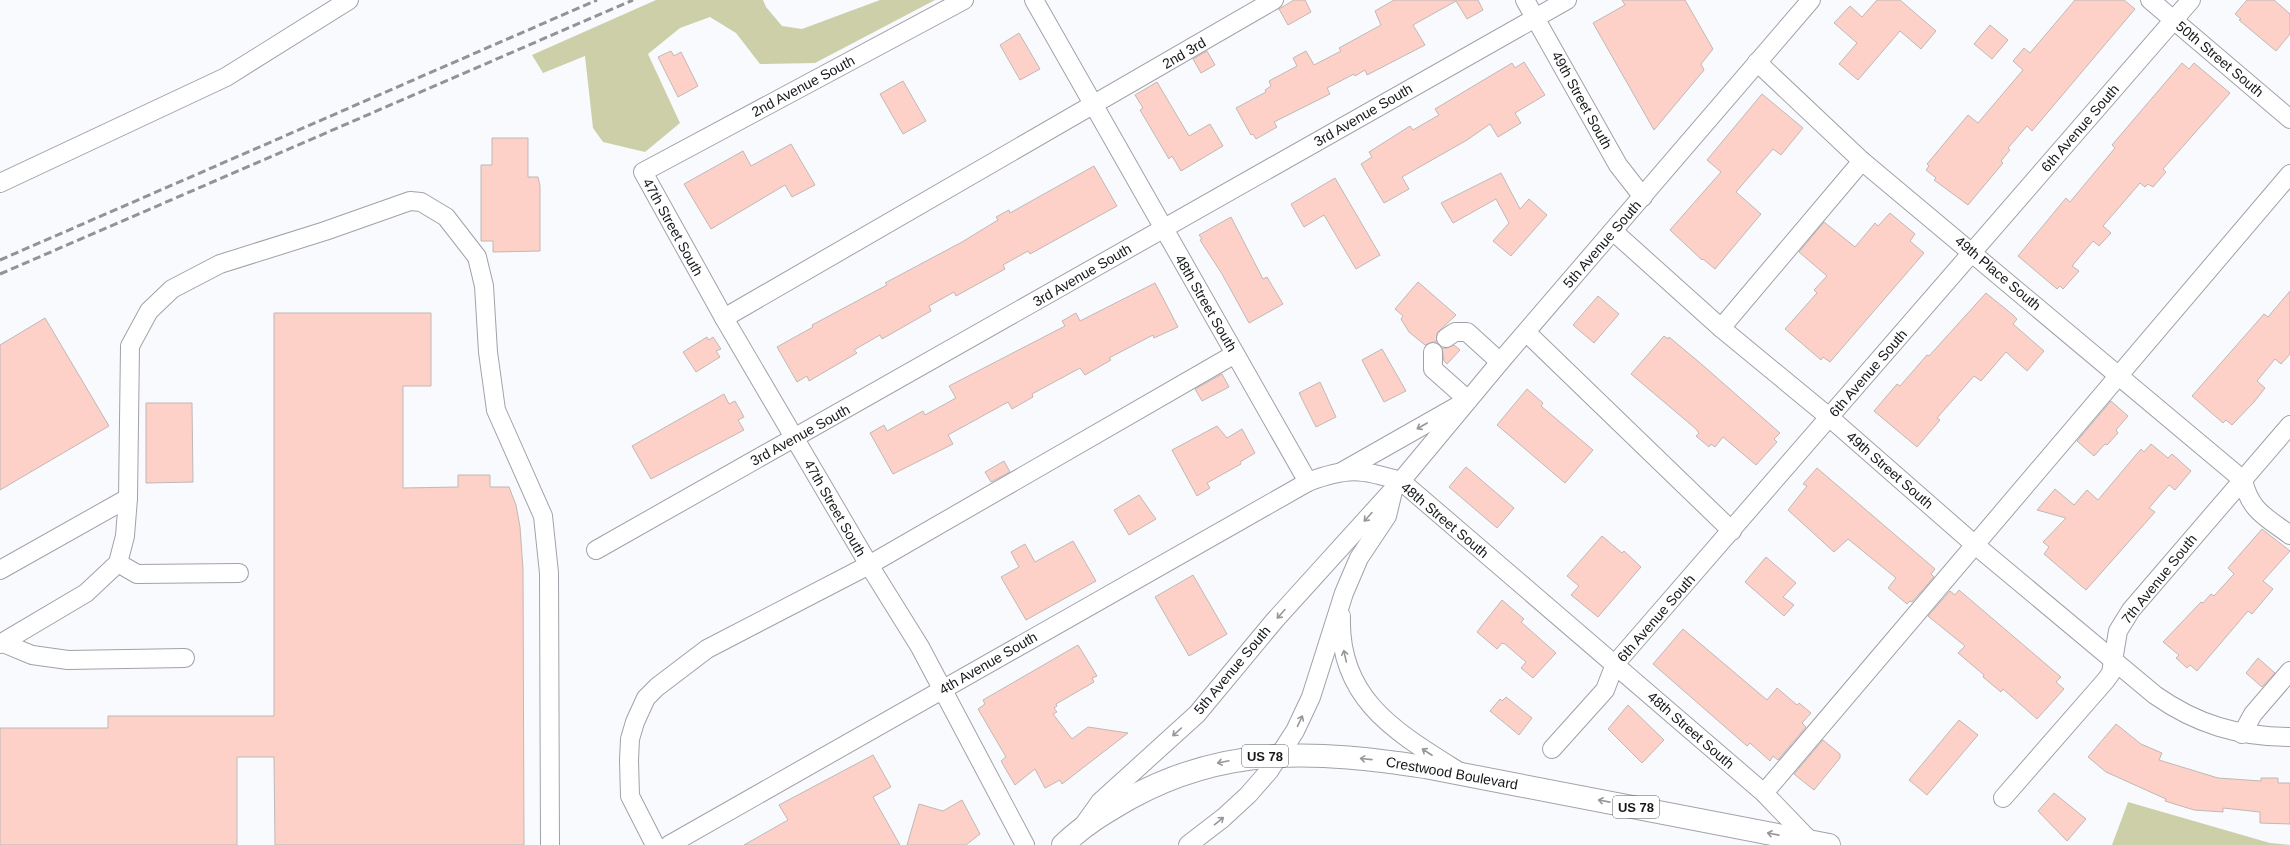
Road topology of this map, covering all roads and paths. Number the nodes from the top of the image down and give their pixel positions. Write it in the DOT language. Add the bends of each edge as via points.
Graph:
graph roads {
  1 [pos="348,0"];
  2 [pos="964,0"];
  3 [pos="1034,0"];
  4 [pos="1274,0"];
  5 [pos="1525,0"];
  6 [pos="1567,0"];
  7 [pos="1811,0"];
  8 [pos="2150,0"];
  9 [pos="2191,0"];
  10 [pos="1535,18"];
  11 [pos="2174,20"];
  12 [pos="1757,62"];
  13 [pos="1093,105"];
  14 [pos="2290,119"];
  15 [pos="1862,161"];
  16 [pos="643,172"];
  17 [pos="2290,174"];
  18 [pos="0,183"];
  19 [pos="1643,197"];
  20 [pos="1164,228"];
  21 [pos="1613,231"];
  22 [pos="1972,252"];
  23 [pos="724,318"];
  24 [pos="1720,328"];
  25 [pos="1526,332"];
  26 [pos="1446,338"];
  27 [pos="1433,352"];
  28 [pos="1235,354"];
  29 [pos="1500,362"];
  30 [pos="2118,375"];
  31 [pos="1468,400"];
  32 [pos="1829,417"];
  33 [pos="2290,425"];
  34 [pos="794,438"];
  35 [pos="1343,471"];
  36 [pos="2243,480"];
  37 [pos="1308,482"];
  38 [pos="1398,485"];
  39 [pos="128,498"];
  40 [pos="1732,531"];
  41 [pos="2290,535"];
  42 [pos="1974,544"];
  43 [pos="596,550"];
  44 [pos="118,563"];
  45 [pos="869,565"];
  46 [pos="0,570"];
  47 [pos="239,573"];
  48 [pos="1344,593"];
  49 [pos="1,644"];
  50 [pos="185,658"];
  51 [pos="2113,662"];
  52 [pos="1615,664"];
  53 [pos="2290,671"];
  54 [pos="942,689"];
  55 [pos="2242,734"];
  56 [pos="2290,737"];
  57 [pos="1552,749"];
  58 [pos="1280,755"];
  59 [pos="1460,773"];
  60 [pos="1764,793"];
  61 [pos="2003,798"];
  62 [pos="1084,825"];
  63 [pos="1818,844"];
  64 [pos="550,845"];
  65 [pos="655,845"];
  66 [pos="669,845"];
  67 [pos="1025,845"];
  68 [pos="1064,845"];
  69 [pos="1188,845"];
  1 -- 18 [label="street" via="226,77"];
  2 -- 16 [label="street, 2nd Avenue South"];
  3 -- 13 [label="street, 48th Street South"];
  4 -- 13 [label="street, 2nd 3rd"];
  5 -- 10 [label="street, 49th Street South"];
  6 -- 10 [label="street, 3rd Avenue South"];
  7 -- 12 [label="street, 5th Avenue South"];
  8 -- 11 [label="street, 50th Street South"];
  9 -- 11 [label="street, 6th Avenue South"];
  10 -- 19 [label="street, 49th Street South" via="1621,170"];
  10 -- 20 [label="street, 3rd Avenue South"];
  11 -- 14 [label="street, 50th Street South"];
  11 -- 22 [label="street, 6th Avenue South"];
  12 -- 15 [label="street, 49th Place South"];
  12 -- 19 [label="street, 5th Avenue South"];
  13 -- 20 [label="street, 48th Street South"];
  13 -- 23 [label="street, 2nd 3rd"];
  15 -- 22 [label="street, 49th Place South"];
  15 -- 24 [label="street"];
  16 -- 23 [label="street, 47th Street South"];
  17 -- 30 [label="street"];
  19 -- 21 [label="street, 5th Avenue South"];
  20 -- 28 [label="street, 48th Street South"];
  20 -- 34 [label="street, 3rd Avenue South"];
  21 -- 24 [label="street, 49th Street South"];
  21 -- 25 [label="street, 5th Avenue South"];
  22 -- 30 [label="street, 49th Place South"];
  22 -- 32 [label="street, 6th Avenue South"];
  23 -- 34 [label="street, 47th Street South"];
  24 -- 32 [label="street, 49th Street South"];
  25 -- 29 [label="street, 5th Avenue South"];
  25 -- 40 [label="street"];
  26 -- 29 [label="street" via="1454,332 1467,332"];
  27 -- 31 [label="street" via="1433,369"];
  28 -- 37 [label="street, 48th Street South"];
  28 -- 45 [label="street"];
  29 -- 31 [label="street, 5th Avenue South"];
  30 -- 36 [label="street, 49th Place South"];
  30 -- 42 [label="street"];
  31 -- 35 [label="street, one-way"];
  31 -- 38 [label="street, 5th Avenue South"];
  32 -- 40 [label="street, 6th Avenue South"];
  32 -- 42 [label="street, 49th Street South"];
  33 -- 36 [label="street, 7th Avenue South"];
  34 -- 43 [label="street, 3rd Avenue South"];
  34 -- 45 [label="street, 47th Street South"];
  35 -- 37 [label="street, 48th Street South"];
  35 -- 38 [label="street, 48th Street South" via="1366,472"];
  36 -- 41 [label="street" via="2246,496 2255,509"];
  36 -- 51 [label="street, 7th Avenue South" via="2131,610 2118,630"];
  37 -- 54 [label="street, 4th Avenue South"];
  38 -- 48 [label="street, 5th Avenue South" via="1387,516 1359,558"];
  38 -- 52 [label="street, 48th Street South"];
  38 -- 62 [label="street, 5th Avenue South, one-way" via="1275,620 1197,714 1100,802"];
  39 -- 44 [label="street" via="125,536"];
  39 -- 46 [label="street"];
  39 -- 64 [label="street" via="130,346 149,311 172,289 220,264 410,201 421,202 446,217 477,258 484,286 488,352 496,410 543,516 548,573"];
  40 -- 52 [label="street, 6th Avenue South"];
  42 -- 51 [label="street, 49th Street South"];
  42 -- 60 [label="street"];
  44 -- 47 [label="street" via="137,574"];
  44 -- 49 [label="street" via="86,594"];
  45 -- 54 [label="street, 47th Street South" via="920,647"];
  45 -- 65 [label="street" via="707,650 683,666 646,698 634,722 630,739 630,796"];
  58 -- 48 [label="street, 5th Avenue South, one-way" via="1311,697"];
  59 -- 48 [label="street, one-way" via="1392,726 1362,696 1350,672 1343,646 1341,620"];
  49 -- 50 [label="street" via="32,655 68,660"];
  51 -- 55 [label="street, 49th Street South" via="2155,695 2187,715"];
  51 -- 61 [label="street, 7th Avenue South" via="2111,673 2106,680"];
  52 -- 57 [label="street, 6th Avenue South" via="1605,690"];
  52 -- 60 [label="street, 48th Street South"];
  53 -- 55 [label="street" via="2253,714"];
  54 -- 66 [label="street, 4th Avenue South"];
  54 -- 67 [label="street, 47th Street South"];
  55 -- 56 [label="street, 49th Street South"];
  59 -- 58 [label="main road, Crestwood Boulevard / US 78, one-way" via="1357,758"];
  58 -- 62 [label="main road, Crestwood Boulevard / US 78, one-way" via="1238,759 1173,777"];
  69 -- 58 [label="street, 5th Avenue South, one-way" via="1248,795"];
  63 -- 59 [label="main road, Crestwood Boulevard / US 78, one-way"];
  60 -- 63 [label="street, 48th Street South"];
  62 -- 68 [label="main road, 5th Avenue South / US 78"];
}
